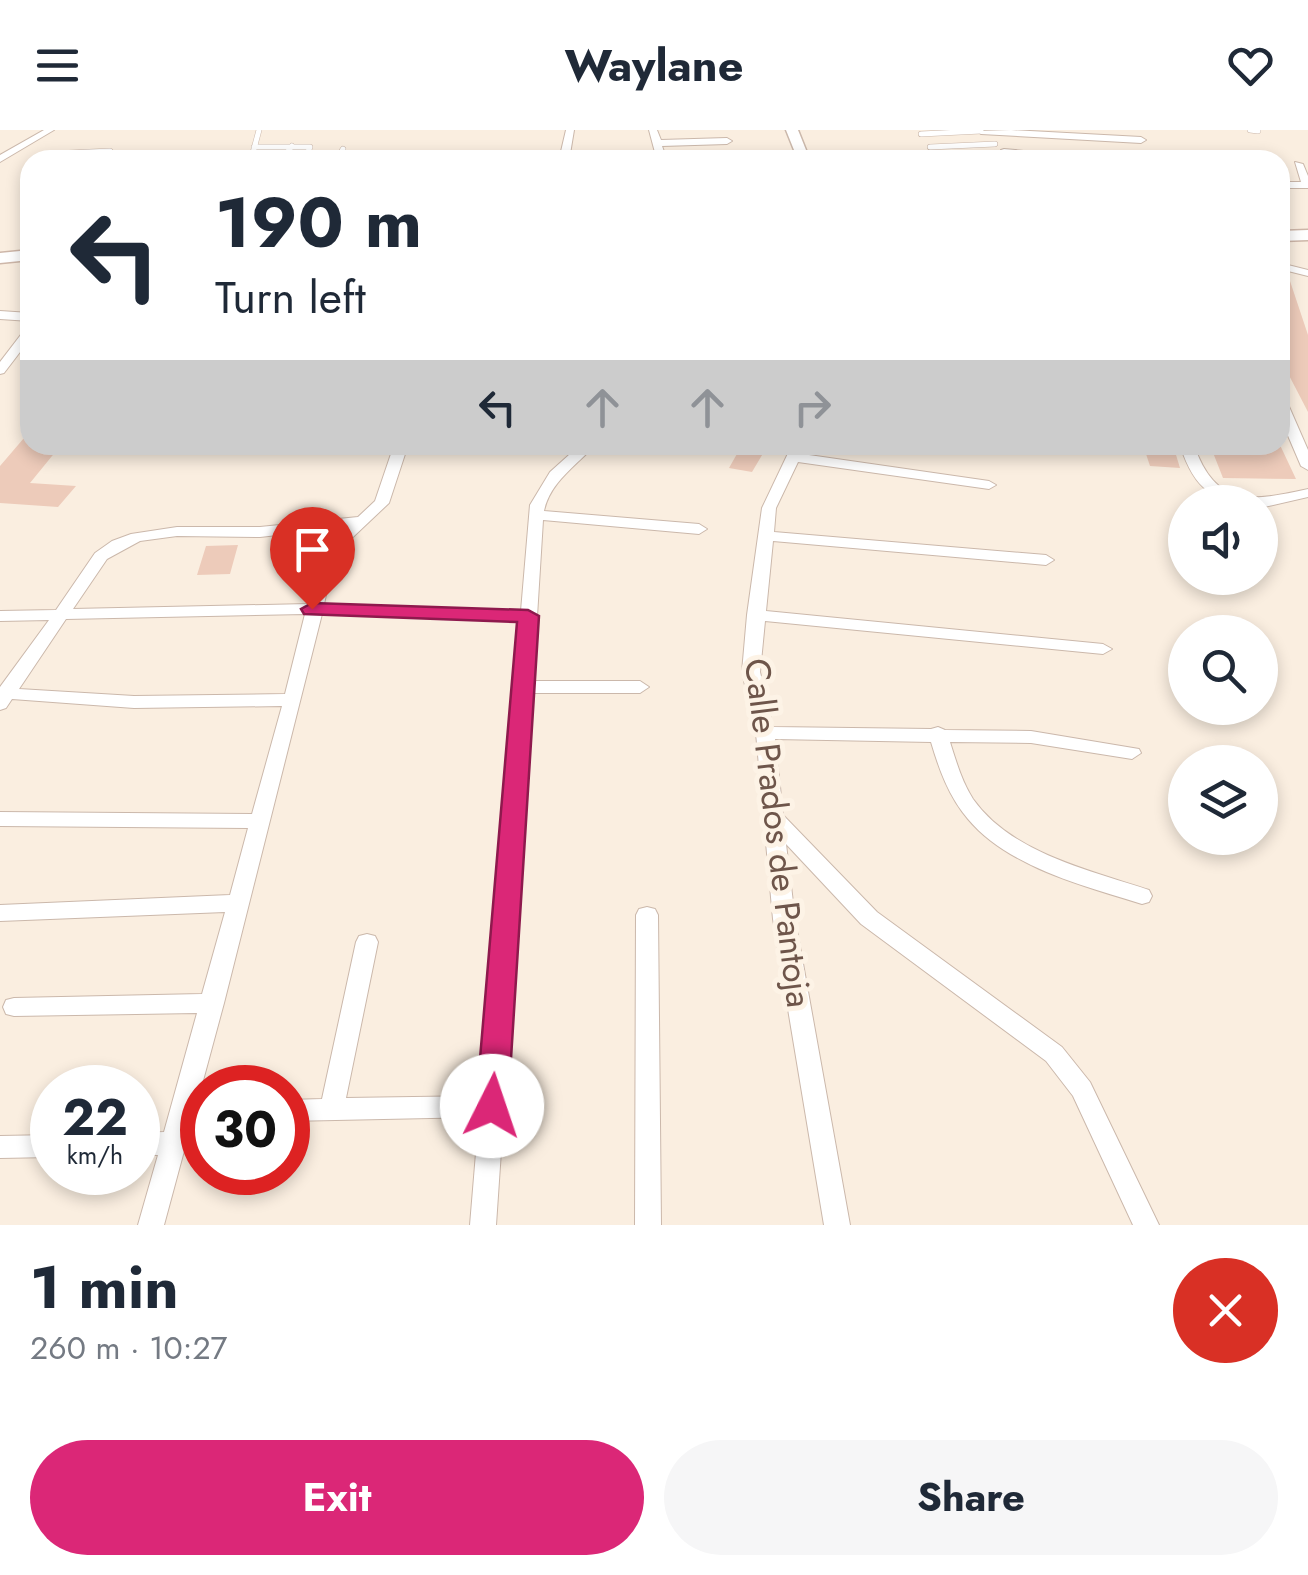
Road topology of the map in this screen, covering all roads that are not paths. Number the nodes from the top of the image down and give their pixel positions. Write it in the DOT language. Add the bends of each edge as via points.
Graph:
graph roads {
  1 [pos="50,130"];
  2 [pos="259,130"];
  3 [pos="653,130"];
  4 [pos="1132,130"];
  5 [pos="1250,130"];
  6 [pos="980,131"];
  7 [pos="1258,132"];
  8 [pos="920,134"];
  9 [pos="1145,134"];
  10 [pos="728,141"];
  11 [pos="657,143"];
  12 [pos="995,144"];
  13 [pos="292,146"];
  14 [pos="254,147"];
  15 [pos="930,147"];
  16 [pos="253,150"];
  17 [pos="289,150"];
  18 [pos="309,150"];
  19 [pos="659,150"];
  20 [pos="1002,150"];
  21 [pos="0,160"];
  22 [pos="1298,164"];
  23 [pos="1308,185"];
  24 [pos="20,343"];
  25 [pos="0,370"];
  26 [pos="1290,425"];
  27 [pos="398,455"];
  28 [pos="577,455"];
  29 [pos="793,455"];
  30 [pos="818,455"];
  31 [pos="1190,455"];
  32 [pos="1308,466"];
  33 [pos="988,485"];
  34 [pos="1204,485"];
  35 [pos="1308,493"];
  36 [pos="1278,499"];
  37 [pos="536,514"];
  38 [pos="361,521"];
  39 [pos="699,529"];
  40 [pos="766,536"];
  41 [pos="1046,560"];
  42 [pos="312,609"];
  43 [pos="756,615"];
  44 [pos="0,616"];
  45 [pos="59,616"];
  46 [pos="528,616"];
  47 [pos="1103,649"];
  48 [pos="524,687"];
  49 [pos="640,687"];
  50 [pos="2,697"];
  51 [pos="293,700"];
  52 [pos="938,733"];
  53 [pos="765,734"];
  54 [pos="1132,753"];
  55 [pos="774,818"];
  56 [pos="0,819"];
  57 [pos="260,821"];
  58 [pos="1142,896"];
  59 [pos="238,904"];
  60 [pos="0,913"];
  61 [pos="647,915"];
  62 [pos="367,942"];
  63 [pos="213,1003"];
  64 [pos="14,1007"];
  65 [pos="201,1065"];
  66 [pos="492,1106"];
  67 [pos="332,1109"];
  68 [pos="310,1110"];
  69 [pos="180,1132"];
  70 [pos="160,1143"];
  71 [pos="173,1143"];
  72 [pos="30,1146"];
  73 [pos="0,1147"];
  74 [pos="151,1225"];
  75 [pos="483,1225"];
  76 [pos="648,1225"];
  77 [pos="837,1225"];
  78 [pos="1146,1225"];
  1 -- 21 [label="street"];
  2 -- 14 [label="lane"];
  3 -- 11 [label="street"];
  4 -- 9 [label="street"];
  5 -- 7 [label="lane"];
  6 -- 8 [label="lane"];
  6 -- 9 [label="street"];
  6 -- 12 [label="street"];
  10 -- 11 [label="street"];
  11 -- 19 [label="street"];
  12 -- 15 [label="lane"];
  12 -- 20 [label="street"];
  13 -- 14 [label="lane"];
  13 -- 17 [label="lane"];
  13 -- 18 [label="lane"];
  14 -- 16 [label="lane"];
  22 -- 23 [label="street"];
  24 -- 25 [label="street"];
  26 -- 32 [label="street"];
  27 -- 38 [label="street" via="382,504"];
  28 -- 37 [label="street" via="555,475"];
  29 -- 40 [label="street, Calle Prados de Pantoja" via="769,508"];
  30 -- 33 [label="street"];
  31 -- 34 [label="street"];
  35 -- 36 [label="street"];
  37 -- 39 [label="street"];
  37 -- 46 [label="street"];
  38 -- 42 [label="street" via="328,553"];
  38 -- 45 [label="street" via="141,536 105,552"];
  40 -- 41 [label="street"];
  40 -- 43 [label="street, Calle Prados de Pantoja"];
  42 -- 45 [label="street"];
  42 -- 46 [label="street"];
  42 -- 51 [label="street"];
  43 -- 47 [label="street"];
  43 -- 53 [label="street, Calle Prados de Pantoja" via="752,672"];
  44 -- 45 [label="street"];
  45 -- 50 [label="street"];
  46 -- 48 [label="street"];
  48 -- 49 [label="street"];
  48 -- 66 [label="street"];
  50 -- 51 [label="street"];
  51 -- 57 [label="street"];
  52 -- 53 [label="street"];
  52 -- 54 [label="street" via="1031,737"];
  52 -- 58 [label="street" via="948,771 982,823 1016,845"];
  53 -- 55 [label="street, Calle Prados de Pantoja"];
  55 -- 77 [label="street, Calle Prados de Pantoja" via="784,919"];
  55 -- 78 [label="street" via="870,918 1054,1054 1082,1090"];
  56 -- 57 [label="street"];
  57 -- 59 [label="street"];
  59 -- 60 [label="street"];
  59 -- 63 [label="street"];
  61 -- 76 [label="street"];
  62 -- 67 [label="street"];
  63 -- 64 [label="street"];
  63 -- 65 [label="street"];
  66 -- 67 [label="street"];
  66 -- 75 [label="street"];
  67 -- 68 [label="street"];
  69 -- 71 [label="street"];
  70 -- 71 [label="street"];
  71 -- 74 [label="street"];
  72 -- 73 [label="street"];
}
